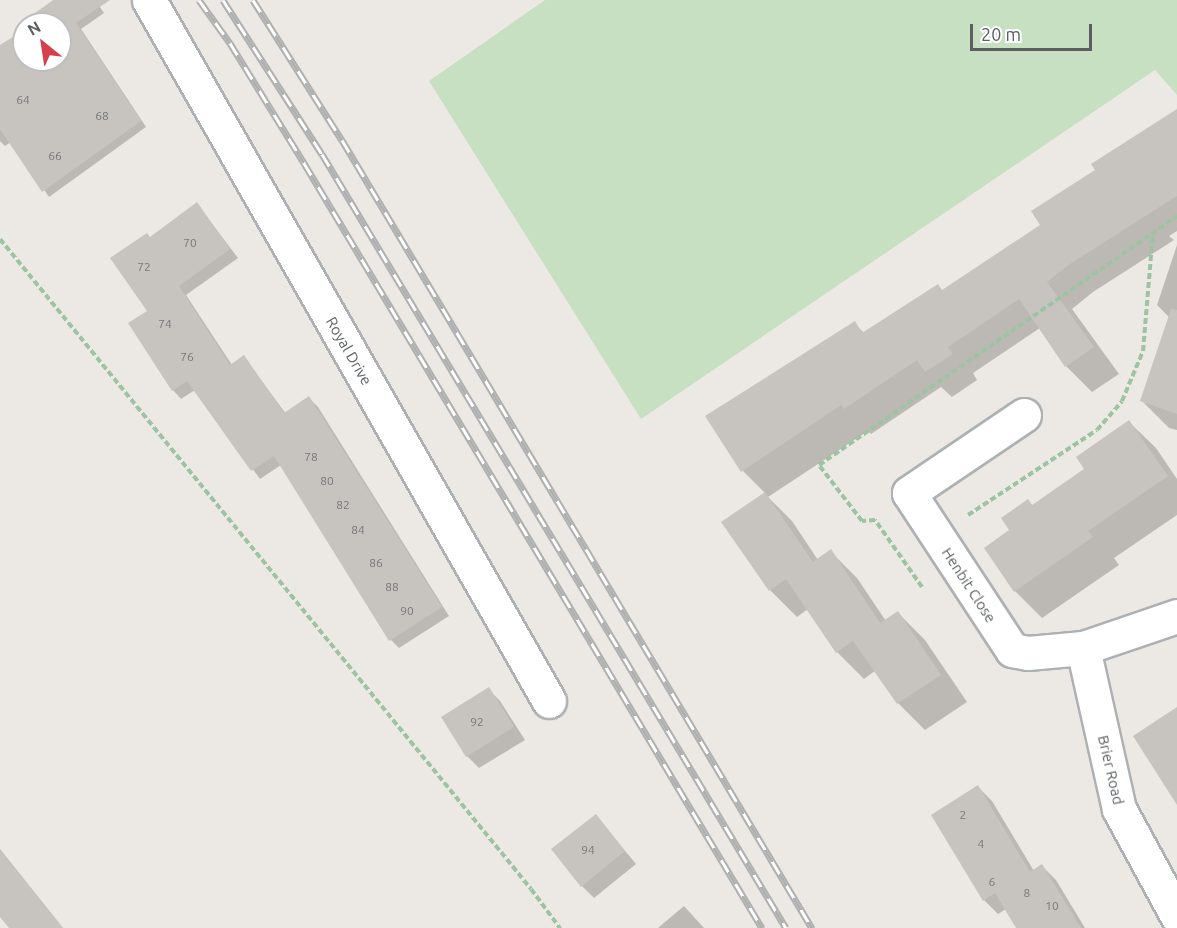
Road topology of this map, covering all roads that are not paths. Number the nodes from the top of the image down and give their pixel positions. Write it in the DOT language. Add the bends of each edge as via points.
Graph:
graph roads {
  1 [pos="149,0"];
  2 [pos="1024,415"];
  3 [pos="1177,616"];
  4 [pos="1083,648"];
  5 [pos="549,701"];
  6 [pos="1177,916"];
  1 -- 5 [label="street, Royal Drive"];
  2 -- 4 [label="street, Henbit Close" via="909,493 1012,650 1028,653"];
  3 -- 4 [label="street, Henbit Close"];
  4 -- 6 [label="street, Brier Road" via="1119,808"];
}
